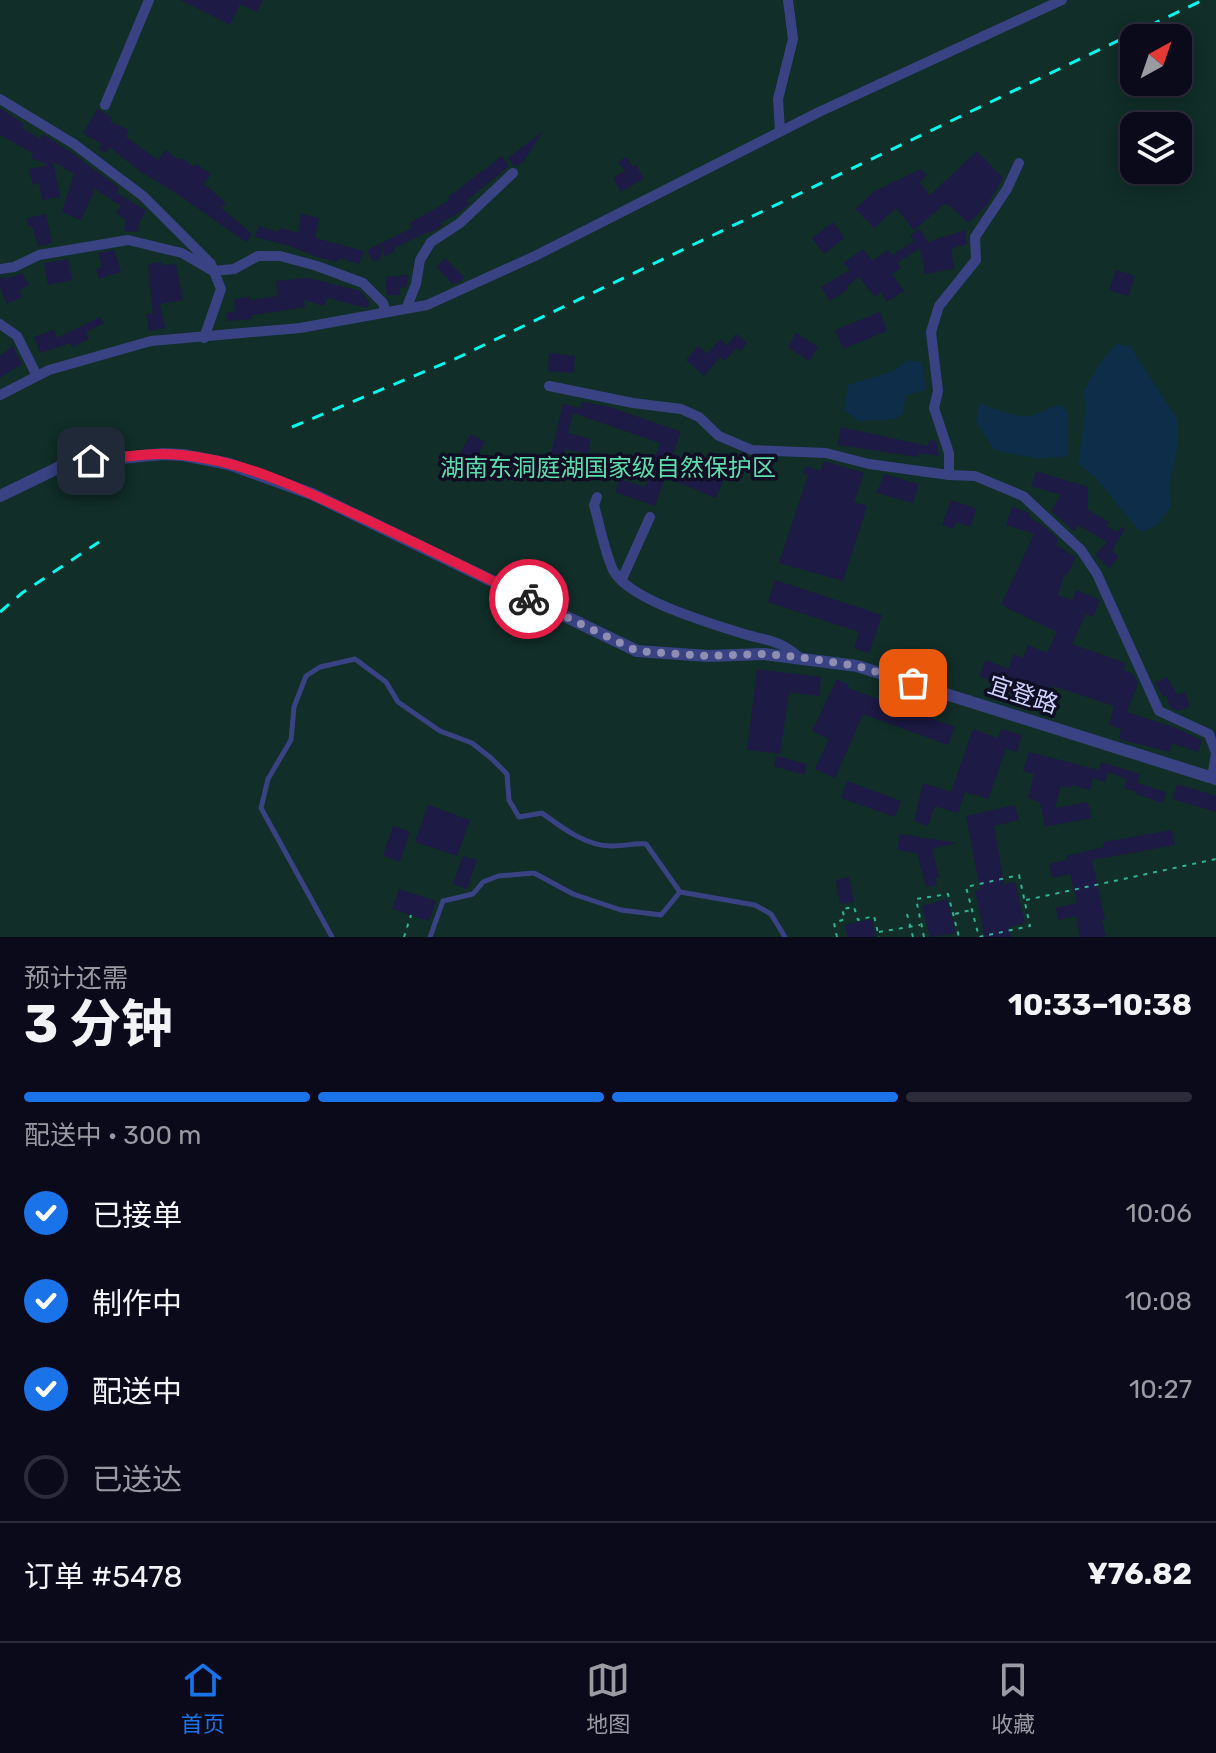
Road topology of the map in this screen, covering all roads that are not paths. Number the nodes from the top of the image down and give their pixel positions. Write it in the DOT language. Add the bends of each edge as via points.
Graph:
graph roads {
  1 [pos="149,0"];
  2 [pos="788,0"];
  3 [pos="1062,0"];
  4 [pos="0,99"];
  5 [pos="105,105"];
  6 [pos="780,131"];
  7 [pos="1019,163"];
  8 [pos="513,173"];
  9 [pos="0,269"];
  10 [pos="213,271"];
  11 [pos="408,304"];
  12 [pos="386,312"];
  13 [pos="0,324"];
  14 [pos="204,338"];
  15 [pos="37,376"];
  16 [pos="549,386"];
  17 [pos="0,395"];
  18 [pos="949,475"];
  19 [pos="0,496"];
  20 [pos="597,497"];
  21 [pos="650,517"];
  22 [pos="622,579"];
  23 [pos="799,657"];
  24 [pos="1214,779"];
  25 [pos="680,892"];
  26 [pos="332,937"];
  27 [pos="430,937"];
  28 [pos="785,937"];
  1 -- 5 [label="street"];
  2 -- 6 [label="street" via="793,39 778,99"];
  3 -- 6 [label="street"];
  4 -- 10 [label="street" via="74,144 143,196"];
  6 -- 12 [label="street" via="535,256 427,305"];
  7 -- 18 [label="street" via="975,237 976,260 939,306 931,332 938,391 934,408 949,453"];
  8 -- 11 [label="street" via="460,223 431,242 420,260"];
  9 -- 10 [label="street" via="39,255 128,240 182,253"];
  10 -- 12 [label="street" via="234,269 258,256 280,256 363,283"];
  10 -- 14 [label="street" via="221,289"];
  12 -- 14 [label="street"];
  13 -- 15 [label="street" via="17,336"];
  14 -- 15 [label="street" via="151,341"];
  15 -- 17 [label="street"];
  16 -- 18 [label="street" via="681,409 719,436 752,450 826,453"];
  18 -- 24 [label="street" via="975,476 1023,496 1081,550 1159,711 1209,734 1216,753"];
  19 -- 23 [label="street, 宜登路" via="68,463 150,455 200,458 312,494 637,651"];
  20 -- 22 [label="street" via="594,505 606,548"];
  21 -- 22 [label="street"];
  22 -- 23 [label="street" via="668,608 785,645"];
  23 -- 24 [label="street, 宜登路" via="857,666"];
  25 -- 26 [label="lane" via="646,844 591,843 542,813 519,817 509,800 507,774 491,758 398,702 386,682 355,659 306,676 294,707 291,740 268,779 261,808"];
  25 -- 27 [label="lane" via="661,915 621,910 573,894 534,873 498,876 473,894 443,901"];
  25 -- 28 [label="lane" via="755,905 771,914"];
}
